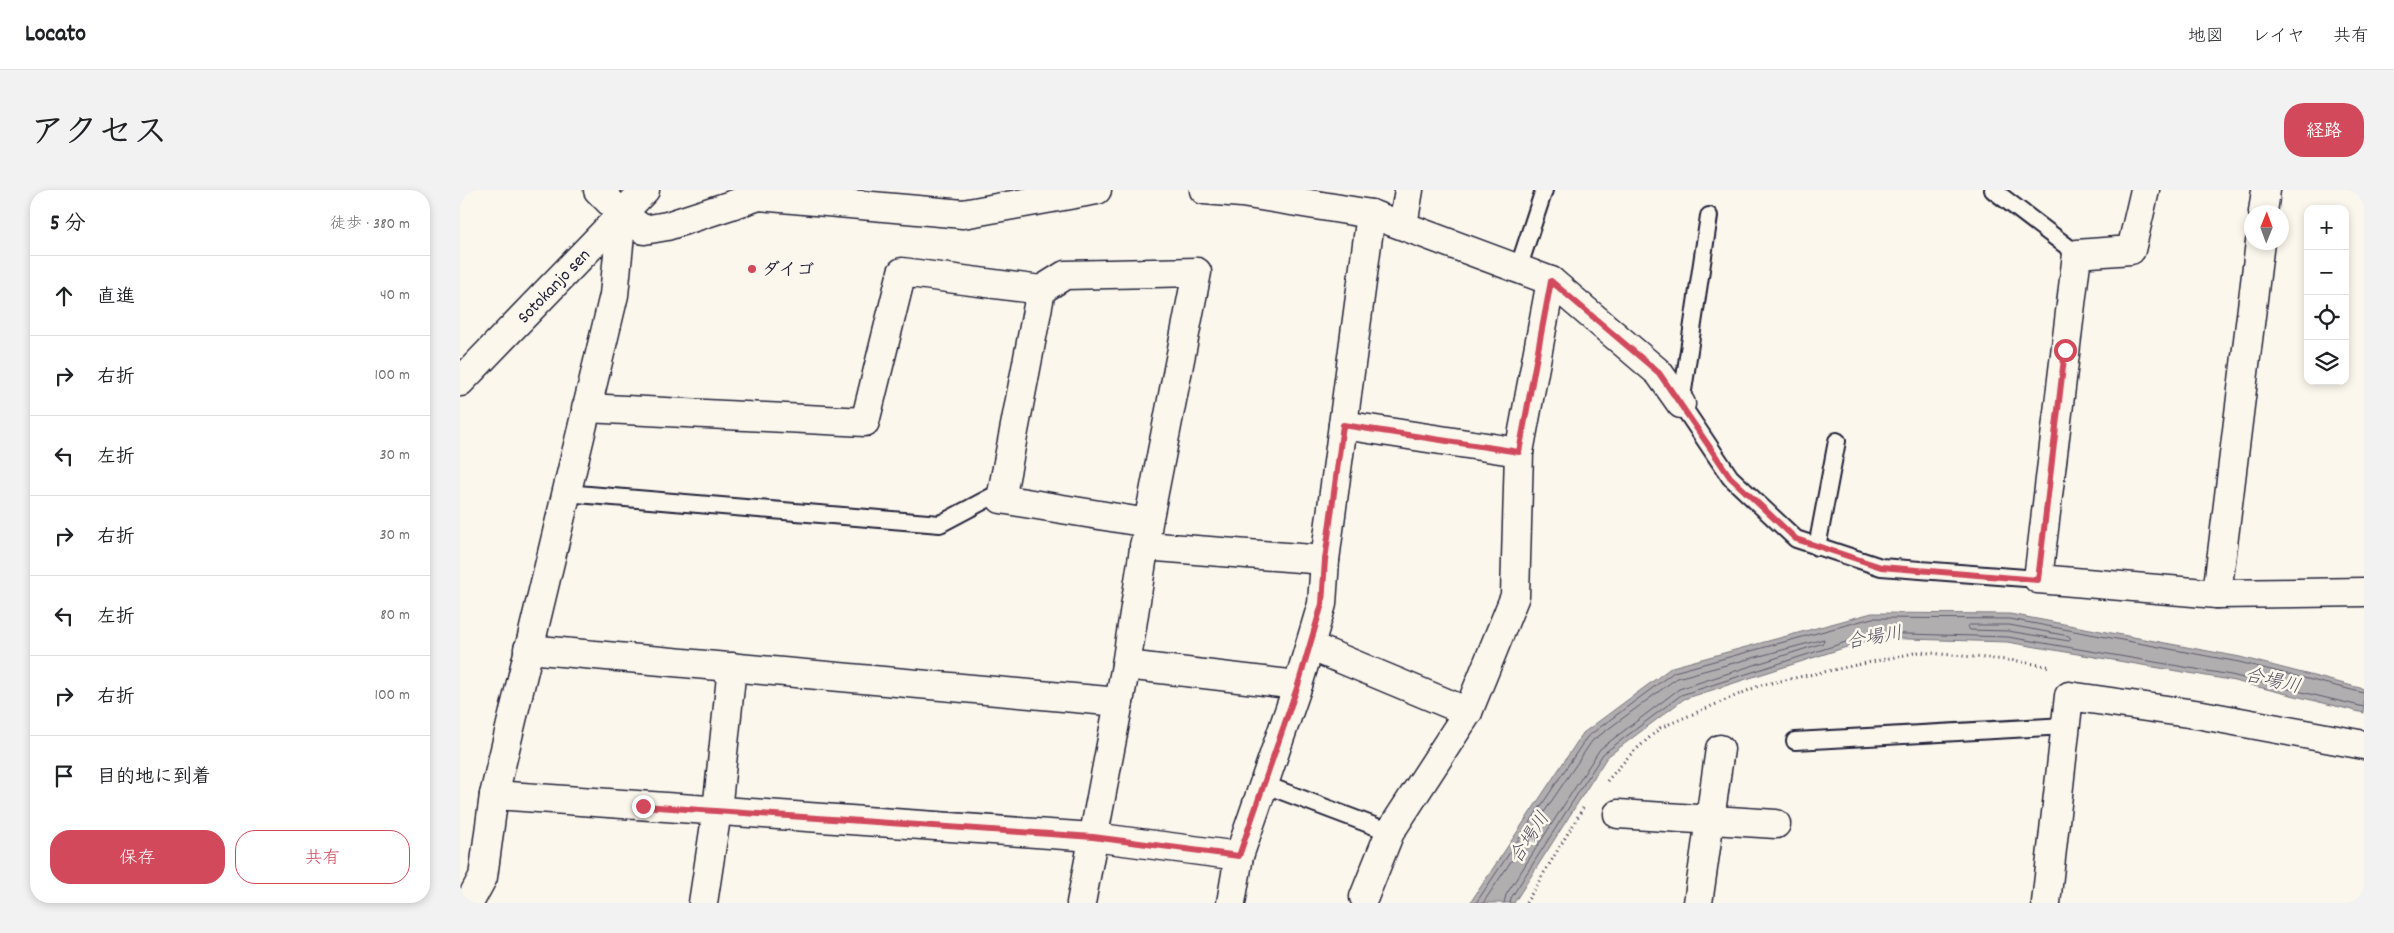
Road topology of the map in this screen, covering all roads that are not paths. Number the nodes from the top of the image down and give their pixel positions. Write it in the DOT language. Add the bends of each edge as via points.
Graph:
graph roads {
  1 [pos="598,190"];
  2 [pos="645,190"];
  3 [pos="1097,190"];
  4 [pos="1204,190"];
  5 [pos="1408,190"];
  6 [pos="1544,190"];
  7 [pos="1993,190"];
  8 [pos="2145,190"];
  9 [pos="2266,190"];
  10 [pos="2264,205"];
  11 [pos="622,214"];
  12 [pos="1371,214"];
  13 [pos="1709,216"];
  14 [pos="1403,225"];
  15 [pos="2259,250"];
  16 [pos="2077,254"];
  17 [pos="1518,269"];
  18 [pos="1551,281"];
  19 [pos="1041,290"];
  20 [pos="460,382"];
  21 [pos="1680,404"];
  22 [pos="586,408"];
  23 [pos="1343,425"];
  24 [pos="1837,441"];
  25 [pos="1519,452"];
  26 [pos="565,493"];
  27 [pos="1001,499"];
  28 [pos="1146,534"];
  29 [pos="1818,547"];
  30 [pos="1325,560"];
  31 [pos="2038,580"];
  32 [pos="2364,592"];
  33 [pos="2217,594"];
  34 [pos="1310,646"];
  35 [pos="528,649"];
  36 [pos="1126,665"];
  37 [pos="732,667"];
  38 [pos="1298,685"];
  39 [pos="1120,702"];
  40 [pos="1468,712"];
  41 [pos="2065,726"];
  42 [pos="1795,741"];
  43 [pos="2364,745"];
  44 [pos="1720,749"];
  45 [pos="1263,784"];
  46 [pos="494,796"];
  47 [pos="718,811"];
  48 [pos="1618,814"];
  49 [pos="1709,821"];
  50 [pos="1776,824"];
  51 [pos="1390,832"];
  52 [pos="1093,837"];
  53 [pos="1239,856"];
  54 [pos="1364,897"];
  55 [pos="476,901"];
  56 [pos="703,903"];
  57 [pos="1081,903"];
  58 [pos="1231,903"];
  59 [pos="1698,903"];
  60 [pos="2046,903"];
  1 -- 11 [label="street"];
  2 -- 11 [label="street, Sotokanjo sen"];
  3 -- 11 [label="street" via="963,214 758,196 644,230"];
  4 -- 12 [label="street"];
  5 -- 14 [label="street"];
  6 -- 17 [label="lane"];
  7 -- 16 [label="lane"];
  8 -- 16 [label="street" via="2131,250"];
  9 -- 10 [label="street"];
  11 -- 20 [label="street, Sotokanjo sen"];
  11 -- 22 [label="street" via="614,295"];
  12 -- 14 [label="street"];
  12 -- 23 [label="street"];
  13 -- 21 [label="lane"];
  14 -- 17 [label="street"];
  15 -- 33 [label="street"];
  16 -- 31 [label="street"];
  17 -- 18 [label="street"];
  18 -- 21 [label="street" via="1659,373"];
  18 -- 25 [label="street"];
  19 -- 22 [label="street" via="902,272 865,422"];
  19 -- 27 [label="street"];
  19 -- 28 [label="street" via="1065,275 1197,272"];
  21 -- 29 [label="lane" via="1730,477 1796,539"];
  22 -- 26 [label="street"];
  23 -- 25 [label="street"];
  23 -- 30 [label="street"];
  24 -- 29 [label="lane"];
  25 -- 40 [label="street" via="1516,596"];
  26 -- 27 [label="lane" via="940,524 990,497"];
  26 -- 35 [label="street"];
  27 -- 28 [label="street"];
  28 -- 30 [label="street"];
  28 -- 36 [label="street"];
  29 -- 31 [label="lane" via="1881,567"];
  30 -- 34 [label="street" via="1322,604"];
  31 -- 33 [label="street"];
  32 -- 33 [label="street"];
  34 -- 38 [label="street"];
  34 -- 40 [label="street"];
  35 -- 37 [label="street"];
  35 -- 46 [label="street"];
  36 -- 38 [label="street"];
  36 -- 39 [label="street"];
  37 -- 39 [label="street"];
  37 -- 47 [label="street"];
  38 -- 45 [label="street"];
  39 -- 52 [label="street"];
  40 -- 51 [label="street"];
  41 -- 42 [label="lane"];
  41 -- 43 [label="street" via="2069,696"];
  41 -- 60 [label="street"];
  44 -- 49 [label="street"];
  45 -- 51 [label="lane"];
  45 -- 53 [label="street"];
  46 -- 47 [label="street"];
  46 -- 55 [label="street" via="483,877"];
  47 -- 52 [label="street"];
  47 -- 56 [label="street"];
  48 -- 49 [label="street"];
  49 -- 50 [label="street"];
  49 -- 59 [label="street"];
  51 -- 54 [label="street"];
  52 -- 53 [label="street"];
  52 -- 57 [label="street"];
  53 -- 58 [label="street"];
}
